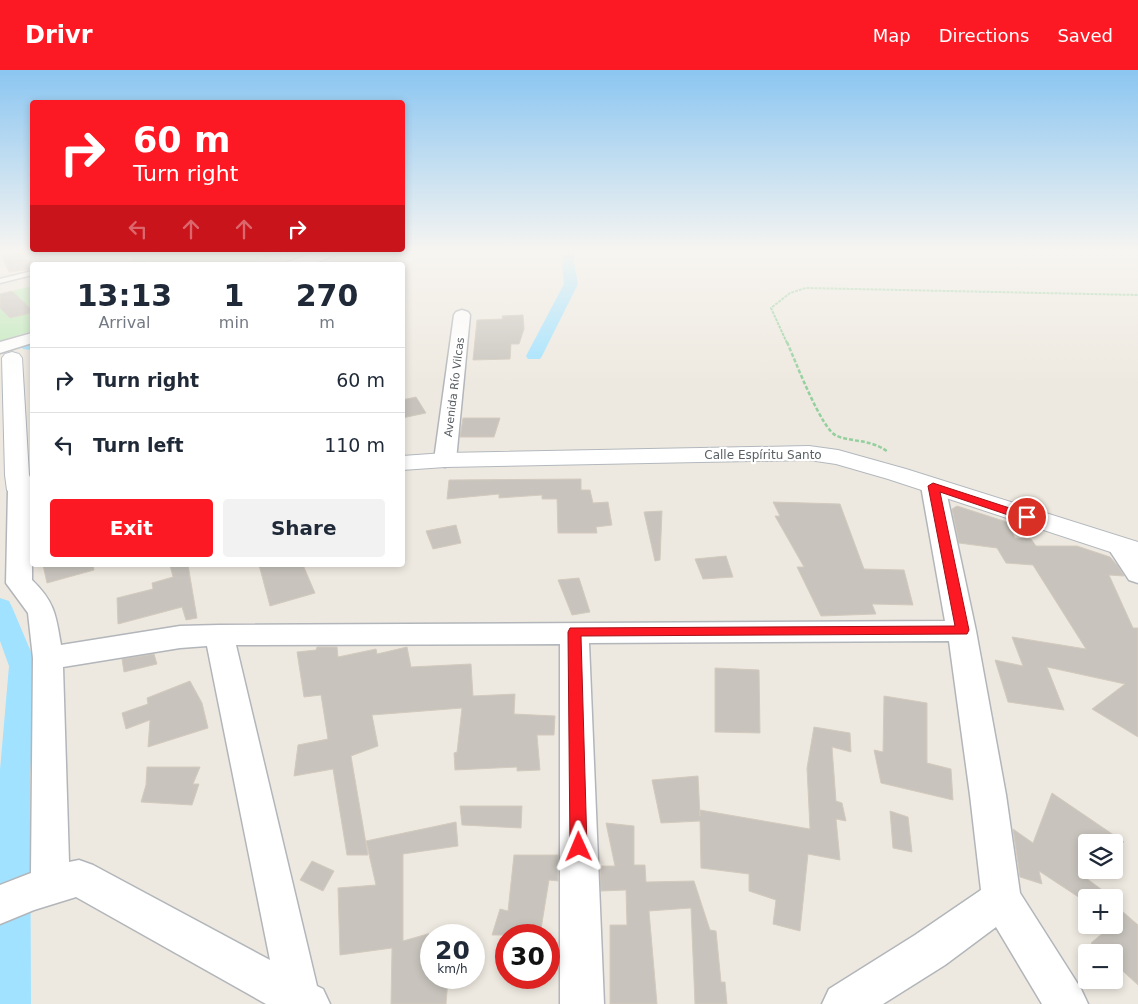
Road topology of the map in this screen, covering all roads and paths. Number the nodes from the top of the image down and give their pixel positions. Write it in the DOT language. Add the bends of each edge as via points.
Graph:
graph roads {
  1 [pos="786,296"];
  2 [pos="462,315"];
  3 [pos="30,339"];
  4 [pos="8,352"];
  5 [pos="445,460"];
  6 [pos="405,463"];
  7 [pos="897,474"];
  8 [pos="933,486"];
  9 [pos="26,489"];
  10 [pos="1130,550"];
  11 [pos="1138,574"];
  12 [pos="962,630"];
  13 [pos="574,632"];
  14 [pos="218,635"];
  15 [pos="48,658"];
  16 [pos="26,895"];
  17 [pos="1001,899"];
  18 [pos="303,1002"];
  19 [pos="582,1004"];
  20 [pos="844,1004"];
  21 [pos="1066,1004"];
  1 -- 7 [label="path" via="771,308 824,425 835,436 877,444 894,456"];
  2 -- 5 [label="street, Avenida Río Vilcas"];
  3 -- 4 [label="street"];
  4 -- 9 [label="main road" via="17,475"];
  5 -- 6 [label="main road, Calle Espíritu Santo"];
  5 -- 7 [label="main road, Calle Espíritu Santo" via="809,453 838,457"];
  7 -- 8 [label="main road, Calle Espíritu Santo"];
  8 -- 10 [label="main road, Calle Espíritu Santo"];
  8 -- 12 [label="street"];
  9 -- 15 [label="street" via="19,583 42,613"];
  10 -- 11 [label="street"];
  12 -- 13 [label="street"];
  12 -- 17 [label="street" via="990,803"];
  13 -- 14 [label="street"];
  13 -- 19 [label="street"];
  14 -- 15 [label="street"];
  14 -- 18 [label="street"];
  15 -- 16 [label="street"];
  16 -- 18 [label="street" via="79,878"];
  17 -- 20 [label="street" via="930,950"];
  17 -- 21 [label="street"];
}
